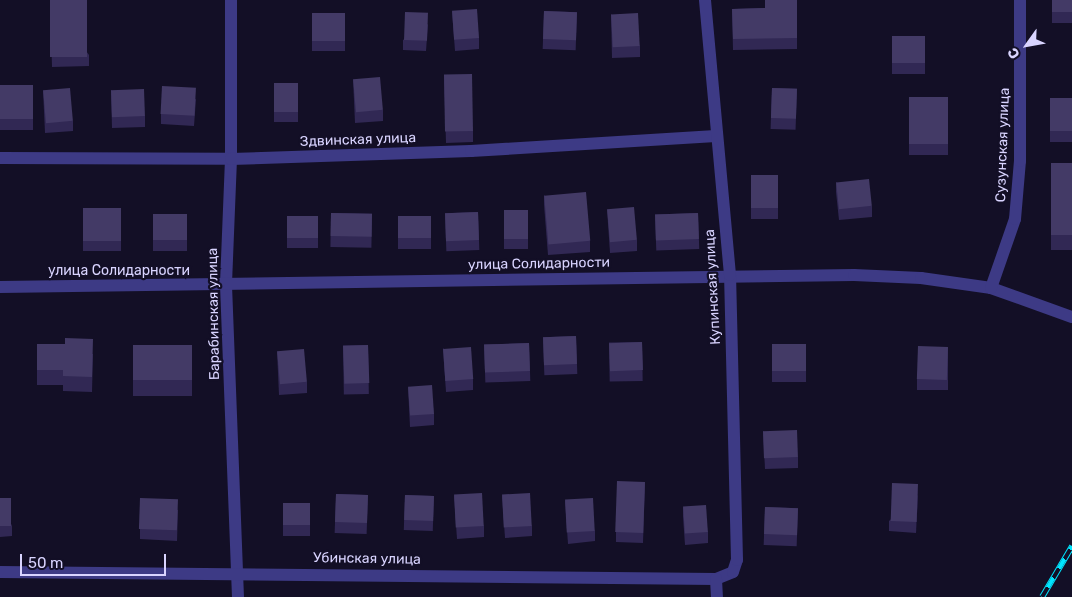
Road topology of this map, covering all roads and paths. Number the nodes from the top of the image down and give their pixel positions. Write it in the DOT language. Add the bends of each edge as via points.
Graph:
graph roads {
  1 [pos="232,0"];
  2 [pos="705,0"];
  3 [pos="1020,0"];
  4 [pos="716,136"];
  5 [pos="0,158"];
  6 [pos="231,159"];
  7 [pos="730,275"];
  8 [pos="226,285"];
  9 [pos="0,286"];
  10 [pos="991,288"];
  11 [pos="1072,317"];
  12 [pos="0,572"];
  13 [pos="733,572"];
  14 [pos="238,573"];
  15 [pos="716,579"];
  16 [pos="238,597"];
  17 [pos="717,597"];
  1 -- 6 [label="street, Барабинская улица"];
  2 -- 4 [label="street, Купинская улица"];
  3 -- 10 [label="street, Сузунская улица" via="1020,161 1015,219"];
  4 -- 6 [label="street, Здвинская улица" via="471,151"];
  4 -- 7 [label="street, Купинская улица"];
  5 -- 6 [label="street, Здвинская улица"];
  6 -- 8 [label="street, Барабинская улица"];
  7 -- 8 [label="street, улица Солидарности"];
  7 -- 10 [label="street, улица Солидарности" via="921,278"];
  7 -- 13 [label="street, Купинская улица" via="737,560"];
  8 -- 9 [label="street, улица Солидарности"];
  8 -- 14 [label="street, Барабинская улица"];
  10 -- 11 [label="street, улица Солидарности"];
  12 -- 14 [label="street, Убинская улица"];
  13 -- 15 [label="street, Убинская улица"];
  14 -- 15 [label="street, Убинская улица"];
  14 -- 16 [label="street, Барабинская улица"];
  15 -- 17 [label="street"];
}
